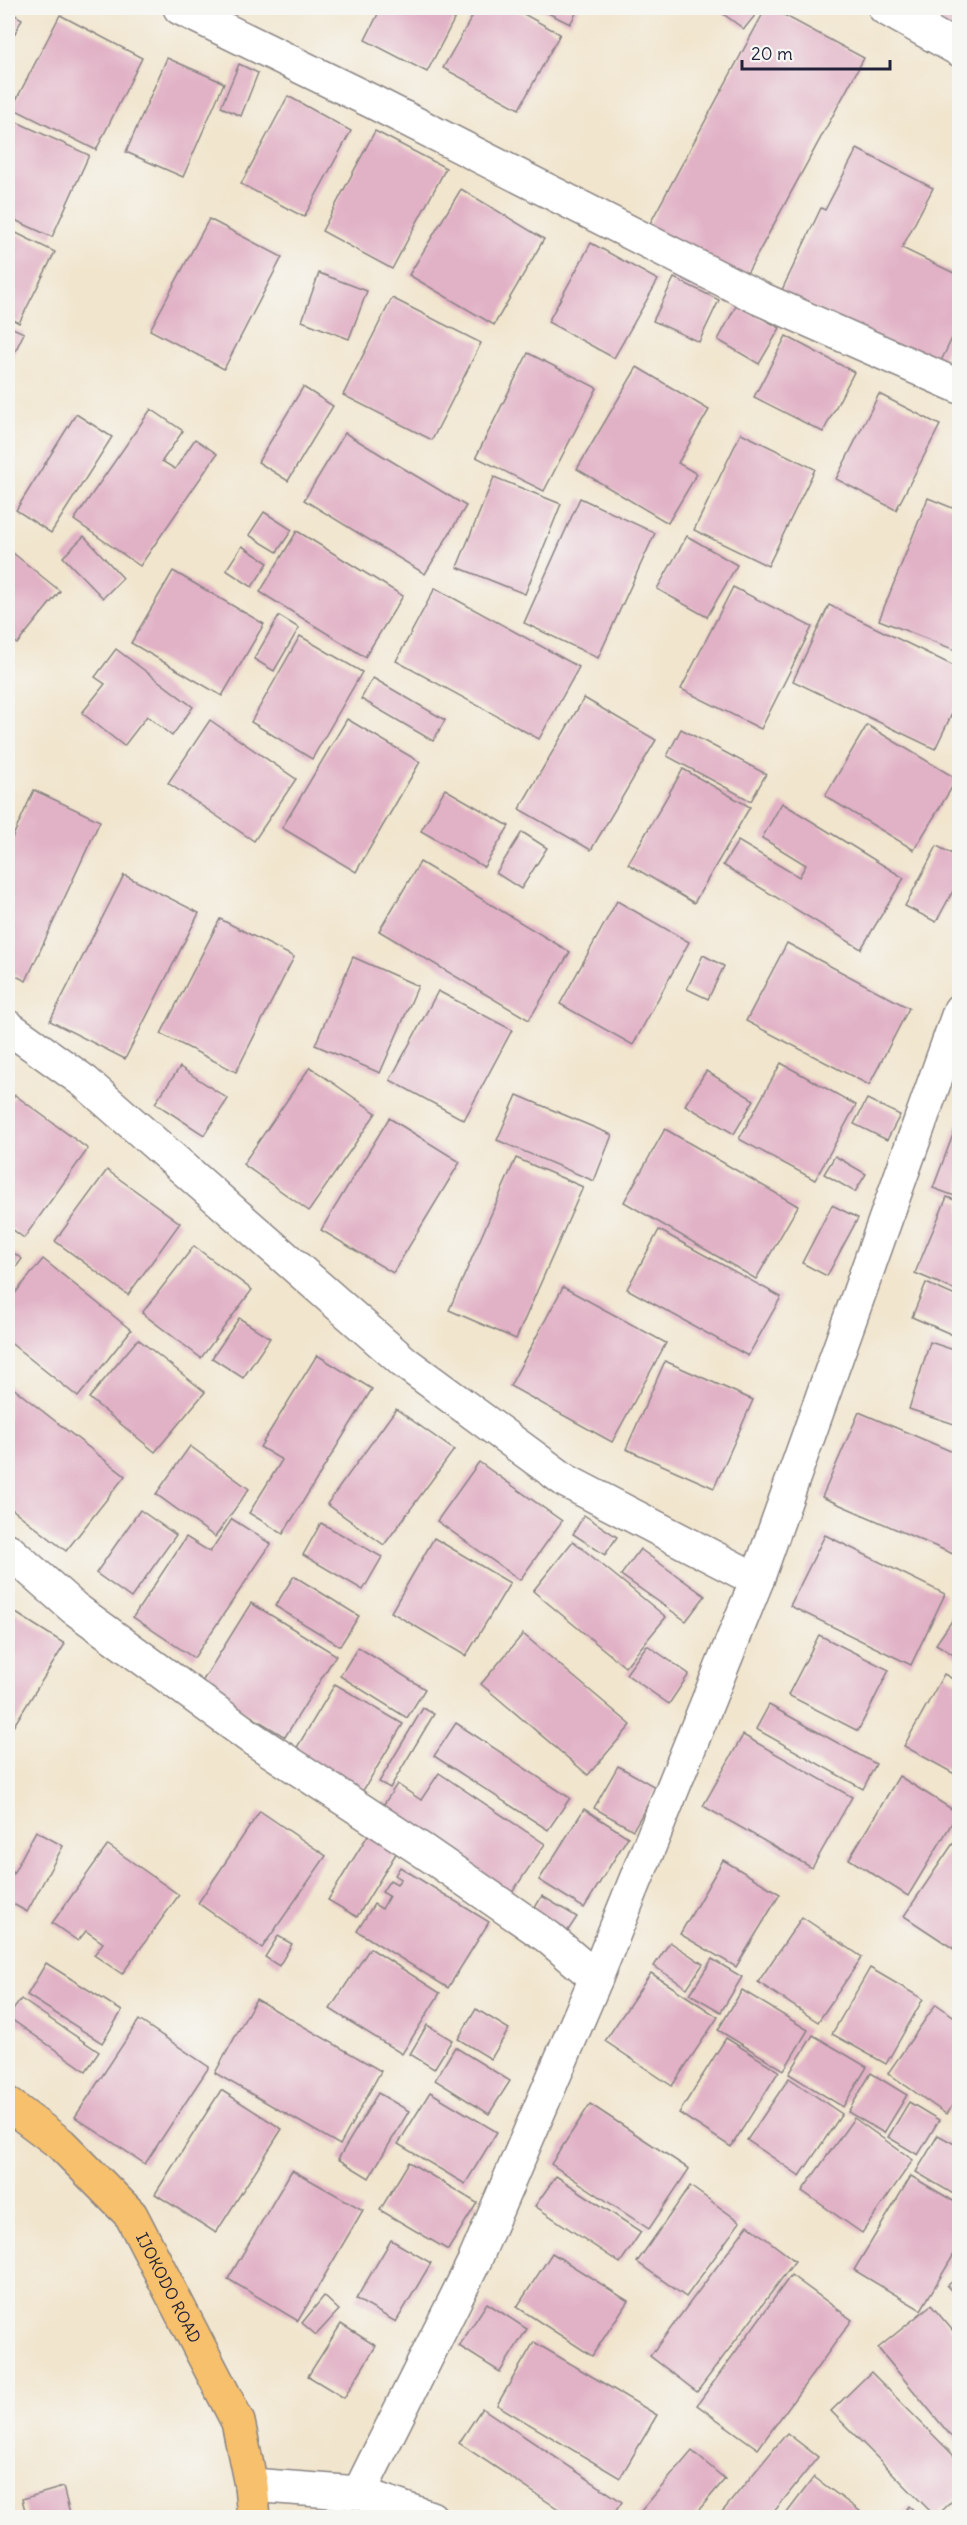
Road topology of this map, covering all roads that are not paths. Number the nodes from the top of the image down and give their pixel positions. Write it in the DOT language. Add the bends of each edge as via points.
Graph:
graph roads {
  1 [pos="180,8"];
  2 [pos="885,8"];
  3 [pos="960,50"];
  4 [pos="960,387"];
  5 [pos="960,1010"];
  6 [pos="8,1027"];
  7 [pos="8,1550"];
  8 [pos="757,1580"];
  9 [pos="596,1977"];
  10 [pos="8,2104"];
  11 [pos="251,2485"];
  12 [pos="359,2493"];
  13 [pos="254,2517"];
  14 [pos="431,2517"];
  1 -- 4 [label="street" via="371,100 759,298"];
  2 -- 3 [label="street"];
  5 -- 8 [label="street"];
  6 -- 8 [label="street" via="85,1082 404,1362 566,1480"];
  7 -- 9 [label="street" via="74,1608 234,1725 538,1930"];
  8 -- 9 [label="street"];
  9 -- 12 [label="street" via="476,2260"];
  10 -- 11 [label="main road, IJOKODO ROAD" via="61,2144 131,2215 238,2422"];
  11 -- 12 [label="street"];
  11 -- 13 [label="main road, IJOKODO ROAD"];
  12 -- 14 [label="street"];
}
